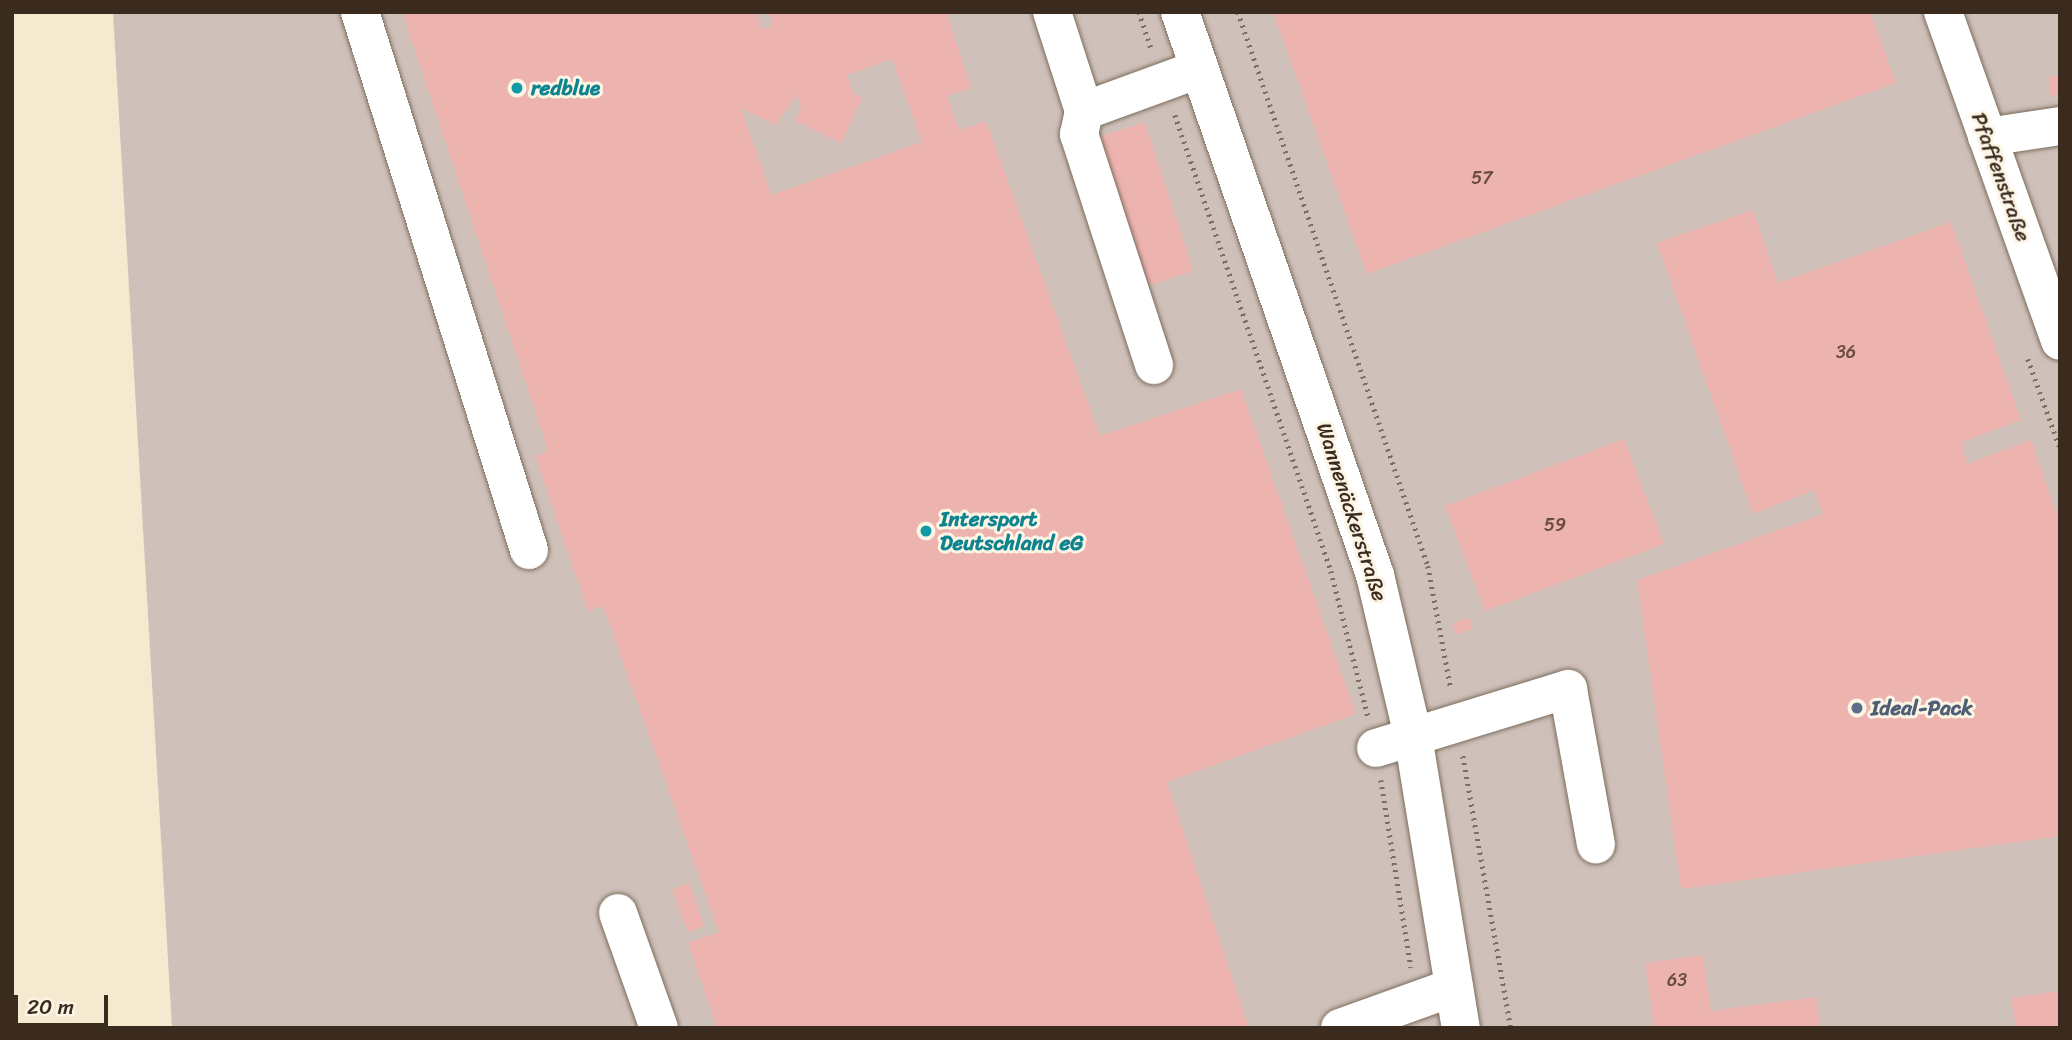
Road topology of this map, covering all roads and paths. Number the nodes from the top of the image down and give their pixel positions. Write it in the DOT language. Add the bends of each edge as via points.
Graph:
graph roads {
  1 [pos="360,12"];
  2 [pos="1052,12"];
  3 [pos="1139,12"];
  4 [pos="1180,12"];
  5 [pos="1943,12"];
  6 [pos="1199,69"];
  7 [pos="1164,83"];
  8 [pos="1084,111"];
  9 [pos="2060,126"];
  10 [pos="1987,137"];
  11 [pos="2060,341"];
  12 [pos="1154,365"];
  13 [pos="528,550"];
  14 [pos="1412,736"];
  15 [pos="1376,748"];
  16 [pos="1596,845"];
  17 [pos="618,913"];
  18 [pos="1454,987"];
  19 [pos="1416,1001"];
  20 [pos="659,1028"];
  21 [pos="1339,1028"];
  22 [pos="1461,1028"];
  1 -- 13 [label="street"];
  2 -- 8 [label="street"];
  3 -- 7 [label="path"];
  4 -- 6 [label="street, Wannenäckerstraße"];
  5 -- 10 [label="street, Pfaffenstraße"];
  6 -- 7 [label="street"];
  6 -- 14 [label="street, Wannenäckerstraße" via="1375,575"];
  7 -- 8 [label="street"];
  7 -- 15 [label="path" via="1331,571"];
  8 -- 12 [label="street" via="1079,134"];
  9 -- 10 [label="street"];
  10 -- 11 [label="street, Pfaffenstraße"];
  14 -- 15 [label="street"];
  14 -- 16 [label="street" via="1568,689"];
  14 -- 18 [label="street, Wannenäckerstraße"];
  15 -- 19 [label="path"];
  17 -- 20 [label="street"];
  18 -- 19 [label="street"];
  18 -- 22 [label="street, Wannenäckerstraße"];
  19 -- 21 [label="street"];
}
